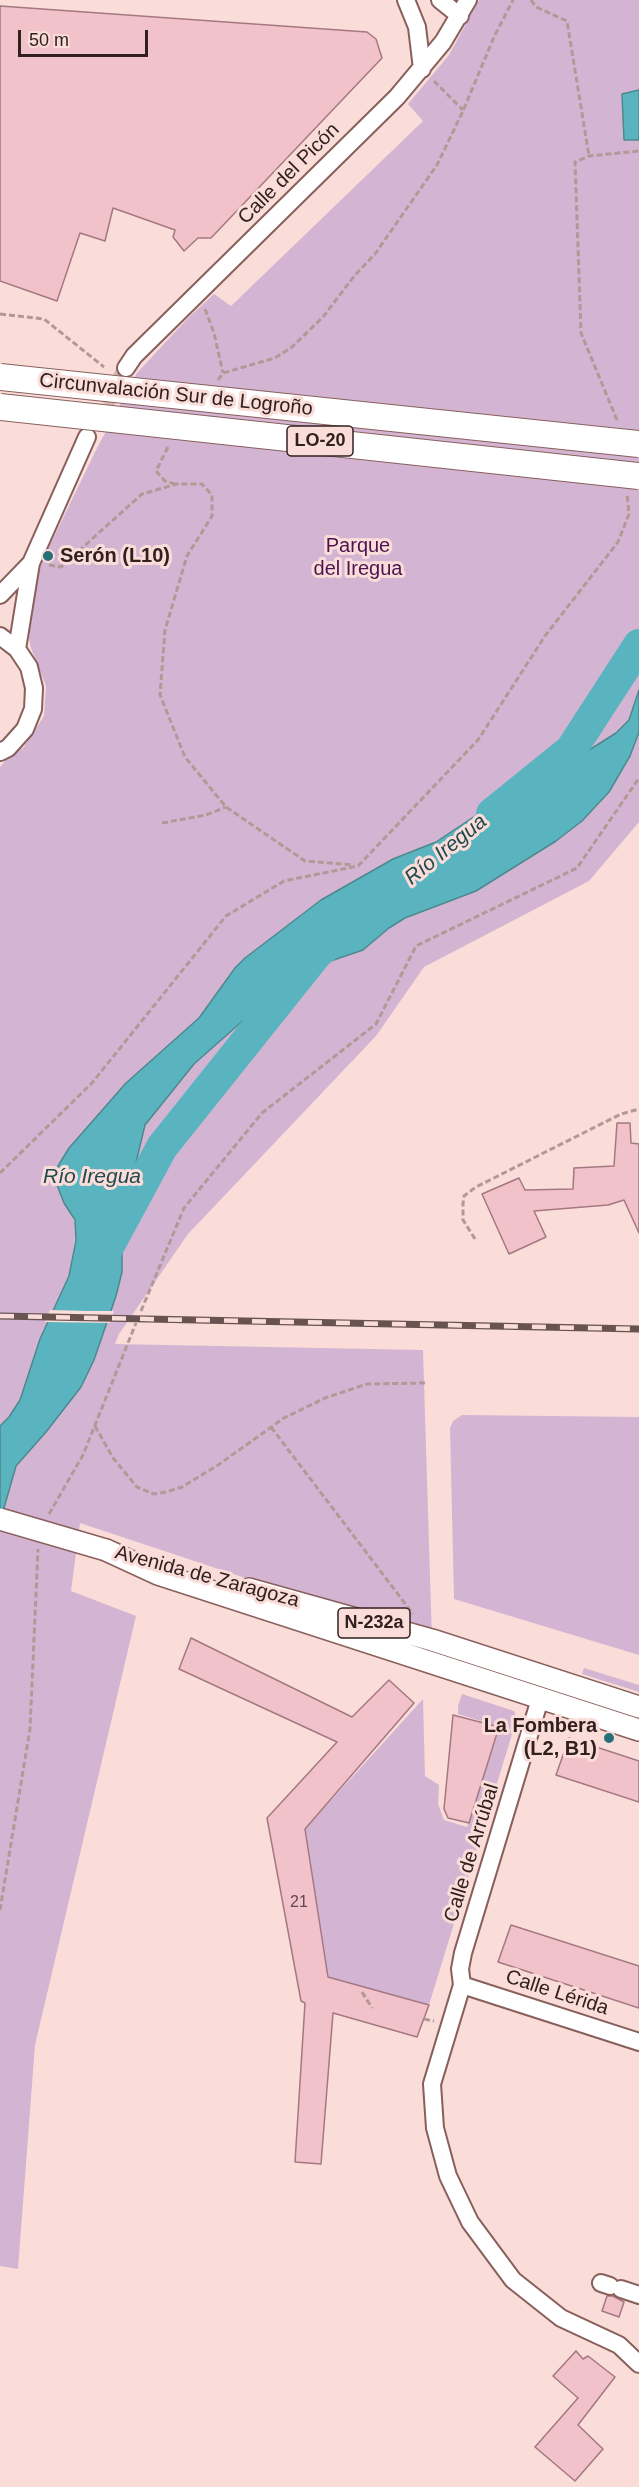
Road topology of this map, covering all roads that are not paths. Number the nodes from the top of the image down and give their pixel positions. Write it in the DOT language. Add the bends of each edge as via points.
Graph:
graph roads {
  1 [pos="406,0"];
  2 [pos="440,0"];
  3 [pos="468,0"];
  4 [pos="460,16"];
  5 [pos="422,69"];
  6 [pos="126,368"];
  7 [pos="0,376"];
  8 [pos="0,407"];
  9 [pos="87,437"];
  10 [pos="639,444"];
  11 [pos="633,484"];
  12 [pos="31,563"];
  13 [pos="0,595"];
  14 [pos="0,636"];
  15 [pos="17,649"];
  16 [pos="0,752"];
  17 [pos="0,1519"];
  18 [pos="106,1550"];
  19 [pos="540,1698"];
  20 [pos="639,1707"];
  21 [pos="639,1730"];
  22 [pos="462,1985"];
  23 [pos="639,2042"];
  24 [pos="611,2286"];
  25 [pos="639,2295"];
  26 [pos="639,2364"];
  1 -- 5 [label="street" via="417,27"];
  2 -- 4 [label="street"];
  3 -- 4 [label="street, Calle del Picón"];
  4 -- 5 [label="street, Calle del Picón"];
  5 -- 6 [label="street, Calle del Picón"];
  7 -- 10 [label="highway, Circunvalación Sur de Logroño / LO-20, bridge"];
  8 -- 11 [label="highway, Circunvalación Sur de Logroño / LO-20, bridge"];
  9 -- 12 [label="street"];
  12 -- 13 [label="street"];
  12 -- 15 [label="street"];
  14 -- 15 [label="street"];
  15 -- 16 [label="street" via="29,667 33,709 25,729"];
  17 -- 18 [label="main road, N-232a, bridge"];
  18 -- 19 [label="main road, Avenida de Zaragoza / N-232a" via="158,1574"];
  18 -- 20 [label="main road, Avenida de Zaragoza / N-232a" via="432,1640"];
  19 -- 21 [label="main road, Avenida de Zaragoza / N-232a"];
  19 -- 22 [label="street, Calle de Arrúbal" via="463,1953"];
  22 -- 23 [label="street, Calle Lérida"];
  22 -- 26 [label="street, Calle de Arrúbal" via="432,2084 435,2128 448,2176 470,2222 513,2280 561,2318 618,2345"];
  24 -- 25 [label="street"];
}
